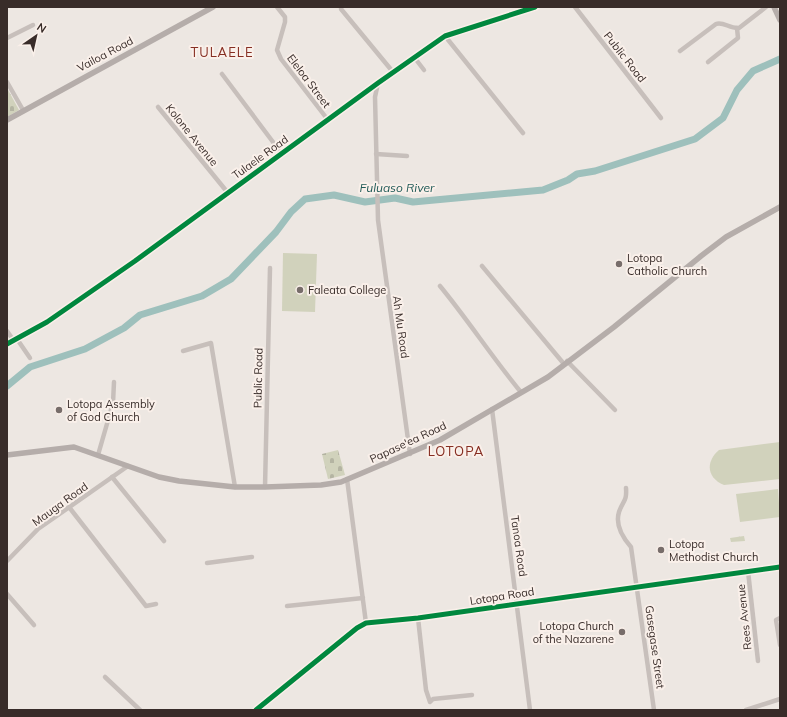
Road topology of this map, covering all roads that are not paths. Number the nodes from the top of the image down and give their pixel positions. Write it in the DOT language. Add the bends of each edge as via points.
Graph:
graph roads {
  1 [pos="213,7"];
  2 [pos="278,7"];
  3 [pos="535,7"];
  4 [pos="575,7"];
  5 [pos="766,7"];
  6 [pos="774,7"];
  7 [pos="341,9"];
  8 [pos="780,20"];
  9 [pos="33,25"];
  10 [pos="737,28"];
  11 [pos="445,36"];
  12 [pos="7,38"];
  13 [pos="680,51"];
  14 [pos="414,57"];
  15 [pos="708,62"];
  16 [pos="424,70"];
  17 [pos="392,72"];
  18 [pos="222,74"];
  19 [pos="7,82"];
  20 [pos="378,83"];
  21 [pos="158,107"];
  22 [pos="23,110"];
  23 [pos="660,118"];
  24 [pos="7,120"];
  25 [pos="328,120"];
  26 [pos="523,133"];
  27 [pos="282,154"];
  28 [pos="376,154"];
  29 [pos="407,156"];
  30 [pos="228,193"];
  31 [pos="780,207"];
  32 [pos="482,266"];
  33 [pos="270,268"];
  34 [pos="440,286"];
  35 [pos="7,331"];
  36 [pos="16,340"];
  37 [pos="7,344"];
  38 [pos="183,351"];
  39 [pos="30,358"];
  40 [pos="566,363"];
  41 [pos="114,382"];
  42 [pos="520,391"];
  43 [pos="492,409"];
  44 [pos="615,410"];
  45 [pos="410,454"];
  46 [pos="7,455"];
  47 [pos="98,455"];
  48 [pos="128,466"];
  49 [pos="112,477"];
  50 [pos="347,479"];
  51 [pos="235,487"];
  52 [pos="265,487"];
  53 [pos="626,488"];
  54 [pos="69,507"];
  55 [pos="164,541"];
  56 [pos="252,557"];
  57 [pos="7,561"];
  58 [pos="207,563"];
  59 [pos="780,567"];
  60 [pos="748,571"];
  61 [pos="638,587"];
  62 [pos="7,594"];
  63 [pos="363,598"];
  64 [pos="518,602"];
  65 [pos="156,604"];
  66 [pos="287,606"];
  67 [pos="418,618"];
  68 [pos="780,618"];
  69 [pos="366,623"];
  70 [pos="34,625"];
  71 [pos="780,646"];
  72 [pos="758,661"];
  73 [pos="106,676"];
  74 [pos="472,694"];
  75 [pos="780,699"];
  76 [pos="767,704"];
  77 [pos="258,709"];
  78 [pos="140,710"];
  79 [pos="530,710"];
  80 [pos="654,710"];
  81 [pos="746,710"];
  82 [pos="769,710"];
  1 -- 22 [label="main road, Vailoa Road"];
  2 -- 25 [label="street, Eleloa Street" via="285,17 285,22 276,50"];
  3 -- 11 [label="street, Tulaele Road"];
  4 -- 23 [label="street, Public Road"];
  5 -- 10 [label="street"];
  6 -- 8 [label="main road"];
  7 -- 17 [label="street"];
  9 -- 12 [label="street"];
  10 -- 13 [label="street" via="716,24"];
  10 -- 15 [label="street" via="738,38"];
  11 -- 14 [label="street, Tulaele Road"];
  11 -- 26 [label="street"];
  14 -- 16 [label="street"];
  14 -- 17 [label="street, Tulaele Road"];
  17 -- 20 [label="street, Tulaele Road"];
  18 -- 27 [label="street"];
  19 -- 22 [label="street"];
  20 -- 25 [label="street, Tulaele Road"];
  20 -- 28 [label="street" via="375,97"];
  21 -- 30 [label="street, Kolone Avenue"];
  22 -- 24 [label="main road, Vailoa Road"];
  25 -- 27 [label="street, Tulaele Road"];
  27 -- 30 [label="street, Tulaele Road"];
  28 -- 29 [label="street"];
  28 -- 45 [label="street, Ah Mu Road" via="376,203"];
  30 -- 36 [label="street, Tulaele Road" via="47,322"];
  31 -- 40 [label="main road, Papase'ea Road" via="726,237"];
  32 -- 40 [label="street"];
  33 -- 52 [label="street, Public Road"];
  34 -- 42 [label="street"];
  35 -- 36 [label="street"];
  36 -- 37 [label="street, Tulaele Road"];
  36 -- 39 [label="street"];
  38 -- 51 [label="street" via="211,343"];
  40 -- 42 [label="main road, Papase'ea Road" via="548,377"];
  40 -- 44 [label="street"];
  41 -- 47 [label="street" via="113,403"];
  42 -- 43 [label="main road, Papase'ea Road"];
  43 -- 45 [label="main road, Papase'ea Road" via="440,440"];
  43 -- 64 [label="street, Tanoa Road"];
  45 -- 50 [label="main road, Papase'ea Road"];
  46 -- 47 [label="main road, Papase'ea Road" via="64,447 81,448"];
  47 -- 48 [label="main road, Papase'ea Road"];
  48 -- 49 [label="street, Mauga Road"];
  48 -- 51 [label="main road, Papase'ea Road" via="159,477"];
  49 -- 54 [label="street, Mauga Road"];
  49 -- 55 [label="street"];
  50 -- 52 [label="main road, Papase'ea Road" via="321,485"];
  50 -- 63 [label="street"];
  51 -- 52 [label="main road, Papase'ea Road"];
  53 -- 61 [label="street" via="627,499 619,512 619,525 623,538 631,547"];
  54 -- 57 [label="street, Mauga Road" via="38,529"];
  54 -- 65 [label="street" via="146,606"];
  56 -- 58 [label="street"];
  59 -- 60 [label="street, Lotopa Road"];
  60 -- 61 [label="street, Lotopa Road"];
  60 -- 72 [label="street, Rees Avenue"];
  61 -- 64 [label="street, Lotopa Road"];
  61 -- 80 [label="street, Gasegase Street"];
  62 -- 70 [label="street"];
  63 -- 66 [label="street"];
  63 -- 69 [label="street"];
  64 -- 67 [label="street, Lotopa Road"];
  64 -- 79 [label="street, Tanoa Road"];
  67 -- 69 [label="street, Lotopa Road"];
  67 -- 74 [label="street" via="426,690 430,702 433,699"];
  68 -- 71 [label="street" via="776,620"];
  69 -- 77 [label="street, Lotopa Road"];
  73 -- 78 [label="street"];
  75 -- 76 [label="street"];
  76 -- 81 [label="street"];
  76 -- 82 [label="street"];
}
